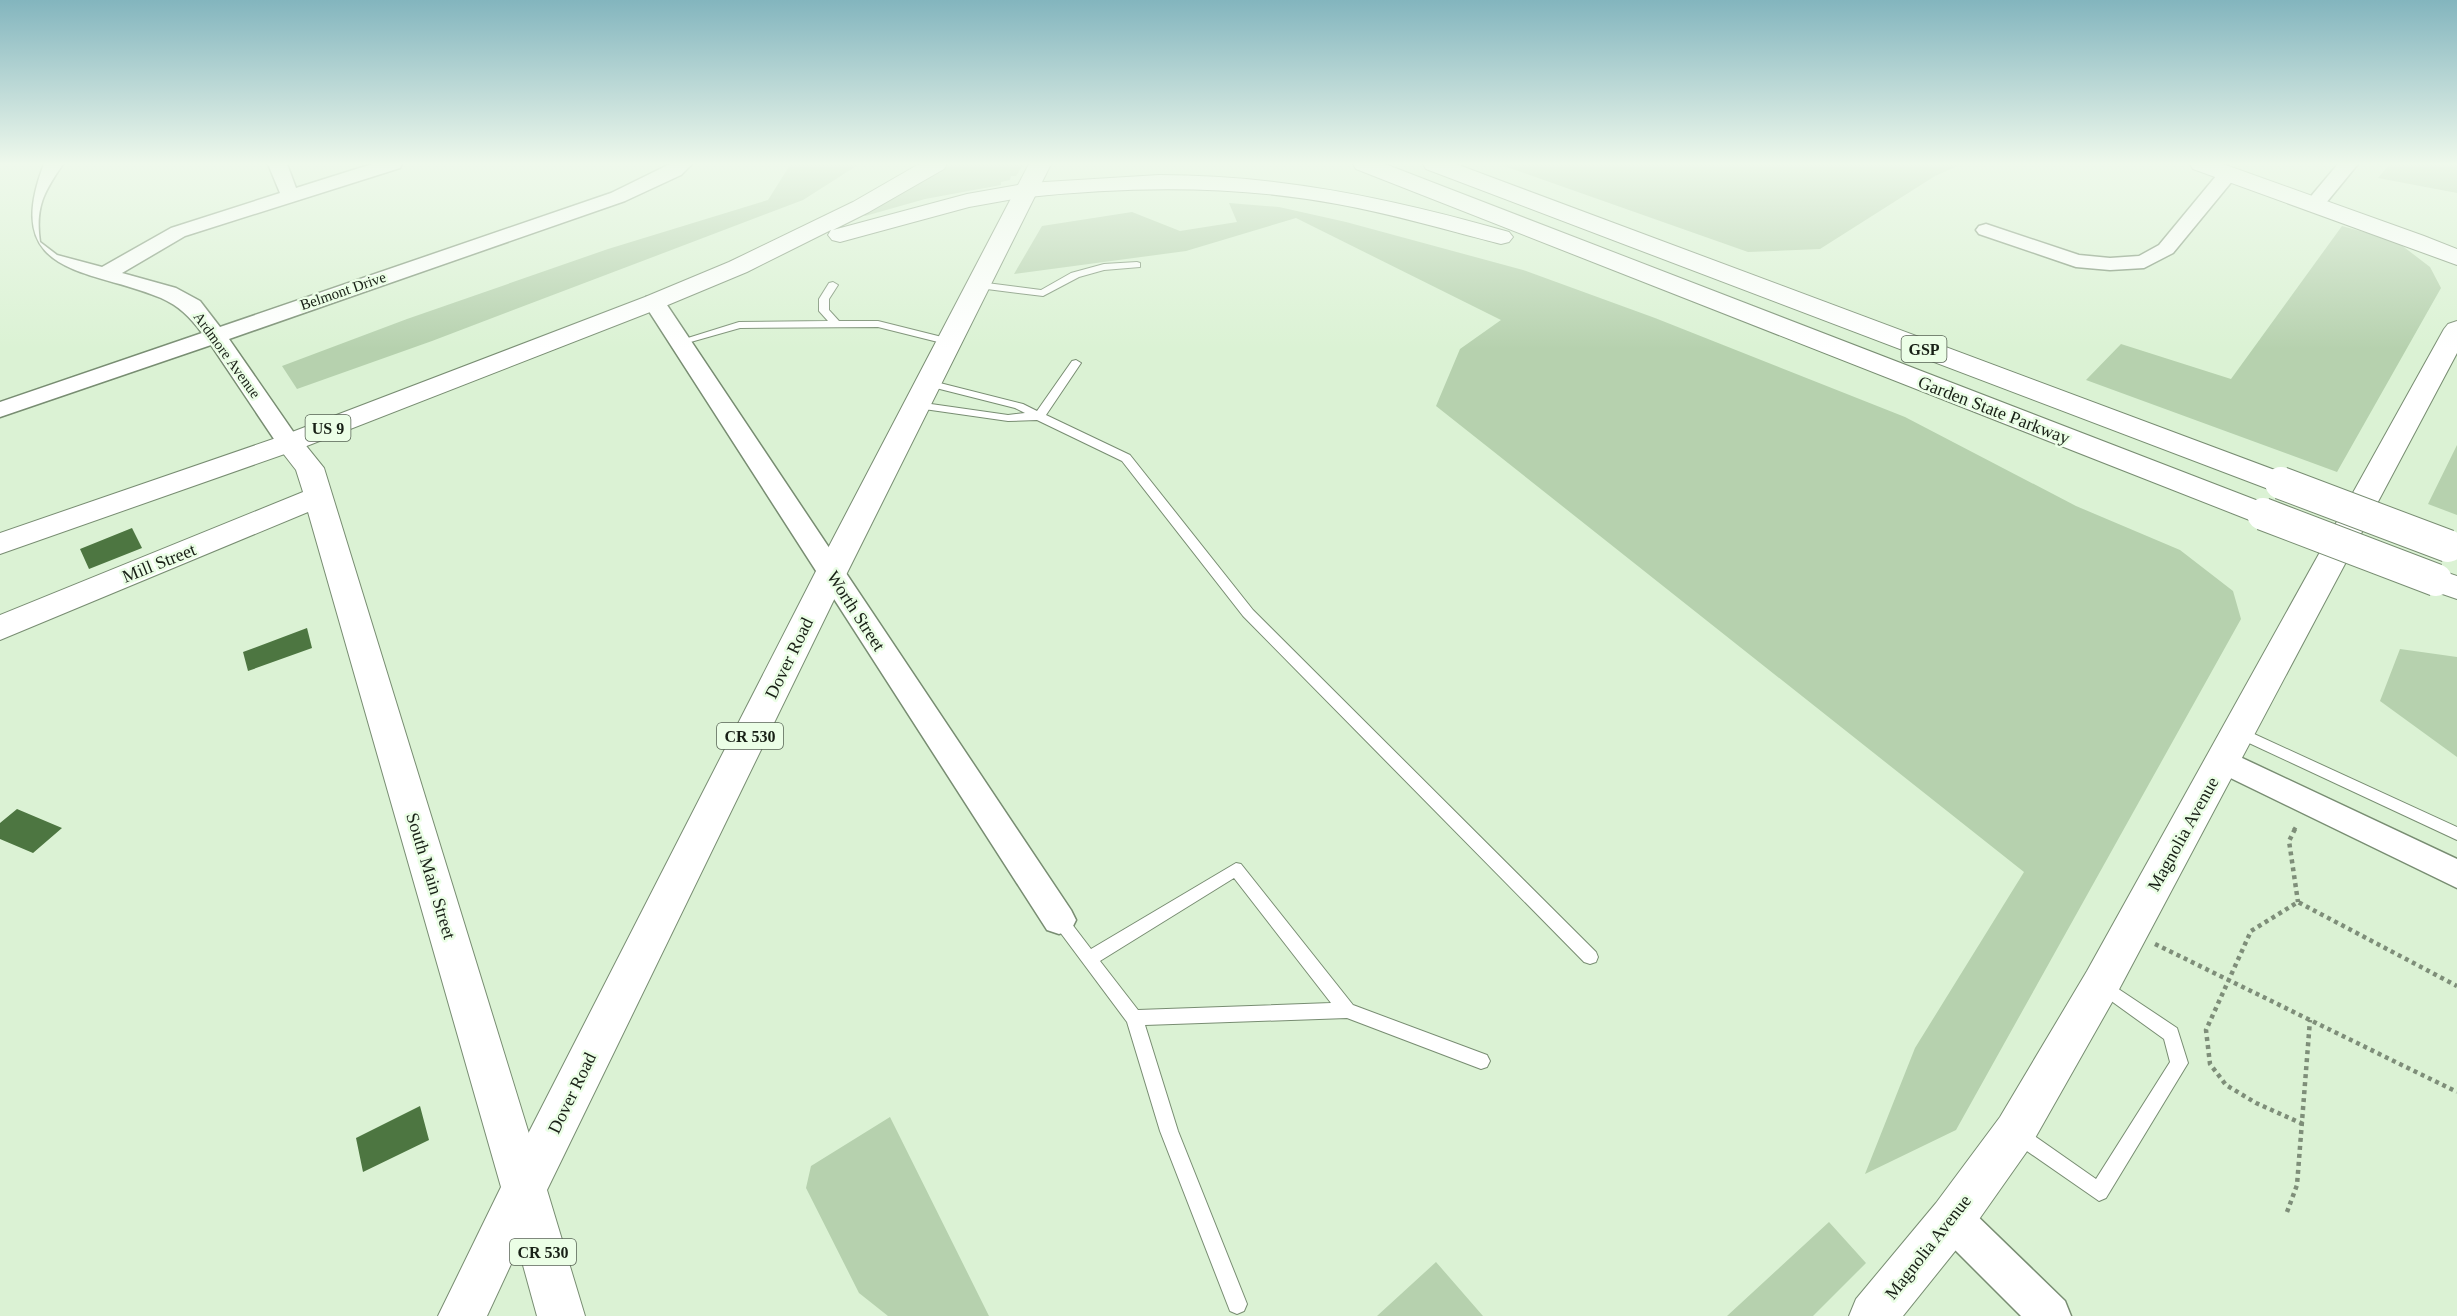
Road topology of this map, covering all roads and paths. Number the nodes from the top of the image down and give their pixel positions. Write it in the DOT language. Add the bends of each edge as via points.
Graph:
graph roads {
  1 [pos="27,225"];
  2 [pos="199,225"];
  3 [pos="535,225"];
  4 [pos="823,225"];
  5 [pos="870,225"];
  6 [pos="1010,225"];
  7 [pos="1457,225"];
  8 [pos="1519,225"];
  9 [pos="1595,225"];
  10 [pos="2185,225"];
  11 [pos="2372,225"];
  12 [pos="1986,230"];
  13 [pos="2457,258"];
  14 [pos="1137,265"];
  15 [pos="738,267"];
  16 [pos="106,274"];
  17 [pos="833,285"];
  18 [pos="979,285"];
  19 [pos="654,302"];
  20 [pos="837,325"];
  21 [pos="2457,329"];
  22 [pos="215,335"];
  23 [pos="680,342"];
  24 [pos="950,342"];
  25 [pos="1860,358"];
  26 [pos="1076,363"];
  27 [pos="922,394"];
  28 [pos="0,410"];
  29 [pos="1039,416"];
  30 [pos="289,443"];
  31 [pos="318,497"];
  32 [pos="0,544"];
  33 [pos="2453,548"];
  34 [pos="831,573"];
  35 [pos="2446,584"];
  36 [pos="0,628"];
  37 [pos="2231,746"];
  38 [pos="2308,802"];
  39 [pos="2457,834"];
  40 [pos="2457,874"];
  41 [pos="2298,902"];
  42 [pos="1059,920"];
  43 [pos="2130,931"];
  44 [pos="1590,957"];
  45 [pos="1089,959"];
  46 [pos="2228,980"];
  47 [pos="2101,984"];
  48 [pos="2457,986"];
  49 [pos="1347,1010"];
  50 [pos="1134,1018"];
  51 [pos="2310,1020"];
  52 [pos="1481,1061"];
  53 [pos="2457,1092"];
  54 [pos="2303,1124"];
  55 [pos="2015,1132"];
  56 [pos="524,1189"];
  57 [pos="2287,1212"];
  58 [pos="1952,1219"];
  59 [pos="1237,1304"];
  60 [pos="462,1316"];
  61 [pos="561,1316"];
  62 [pos="1873,1316"];
  63 [pos="2050,1316"];
  1 -- 16 [label="street, Ardmore Avenue" via="30,244 50,259"];
  2 -- 16 [label="street" via="178,232"];
  3 -- 22 [label="street, Belmont Drive"];
  4 -- 15 [label="main road, US 9"];
  5 -- 15 [label="main road, US 9"];
  6 -- 18 [label="main road, Dover Road / CR 530"];
  7 -- 25 [label="main road, US 9" via="1645,285 1795,343"];
  8 -- 25 [label="main road, Garden State Parkway / GSP"];
  9 -- 33 [label="main road, Garden State Parkway / GSP, bridge"];
  10 -- 12 [label="street" via="2166,249 2144,262 2110,264 2076,261"];
  11 -- 13 [label="main road"];
  14 -- 18 [label="lane" via="1104,267 1075,275 1043,293"];
  15 -- 19 [label="main road, US 9"];
  16 -- 22 [label="street, Ardmore Avenue" via="176,297 192,306"];
  17 -- 20 [label="lane" via="824,299 824,311"];
  18 -- 24 [label="main road, Dover Road / CR 530"];
  19 -- 23 [label="street, Worth Street"];
  19 -- 30 [label="main road, US 9"];
  20 -- 23 [label="lane" via="739,325"];
  20 -- 24 [label="lane" via="878,324"];
  21 -- 37 [label="main road, Magnolia Avenue"];
  22 -- 28 [label="street, Belmont Drive"];
  22 -- 30 [label="street, Ardmore Avenue"];
  23 -- 34 [label="street, Worth Street"];
  24 -- 27 [label="main road, Dover Road / CR 530"];
  25 -- 35 [label="main road, Garden State Parkway / GSP, bridge"];
  26 -- 29 [label="lane"];
  27 -- 29 [label="lane" via="1019,406"];
  27 -- 29 [label="lane" via="1008,418"];
  27 -- 34 [label="main road, Dover Road / CR 530"];
  29 -- 44 [label="lane" via="1126,458 1248,612"];
  30 -- 31 [label="main road, South Main Street" via="310,468"];
  30 -- 32 [label="main road, US 9"];
  31 -- 36 [label="main road, Mill Street"];
  31 -- 56 [label="main road, South Main Street"];
  34 -- 42 [label="street, Worth Street"];
  34 -- 56 [label="main road, Dover Road / CR 530"];
  37 -- 38 [label="street"];
  37 -- 39 [label="lane"];
  37 -- 43 [label="main road, Magnolia Avenue"];
  38 -- 40 [label="street"];
  38 -- 41 [label="path" via="2289,841"];
  41 -- 46 [label="path" via="2251,931"];
  41 -- 48 [label="path"];
  42 -- 45 [label="lane"];
  43 -- 46 [label="path"];
  43 -- 47 [label="main road, Magnolia Avenue"];
  45 -- 49 [label="lane" via="1236,870"];
  45 -- 50 [label="lane"];
  46 -- 51 [label="path"];
  46 -- 54 [label="path" via="2206,1030 2210,1064 2226,1085"];
  47 -- 55 [label="main road, Magnolia Avenue"];
  47 -- 55 [label="lane" via="2171,1034 2179,1063 2099,1192"];
  49 -- 50 [label="lane"];
  49 -- 52 [label="lane"];
  50 -- 59 [label="lane" via="1169,1131"];
  51 -- 53 [label="path"];
  51 -- 54 [label="path"];
  54 -- 57 [label="path" via="2297,1185"];
  55 -- 58 [label="main road, Magnolia Avenue"];
  56 -- 60 [label="main road, Dover Road"];
  56 -- 61 [label="main road, South Main Street / CR 530"];
  58 -- 62 [label="main road, Magnolia Avenue"];
  58 -- 63 [label="street"];
}
